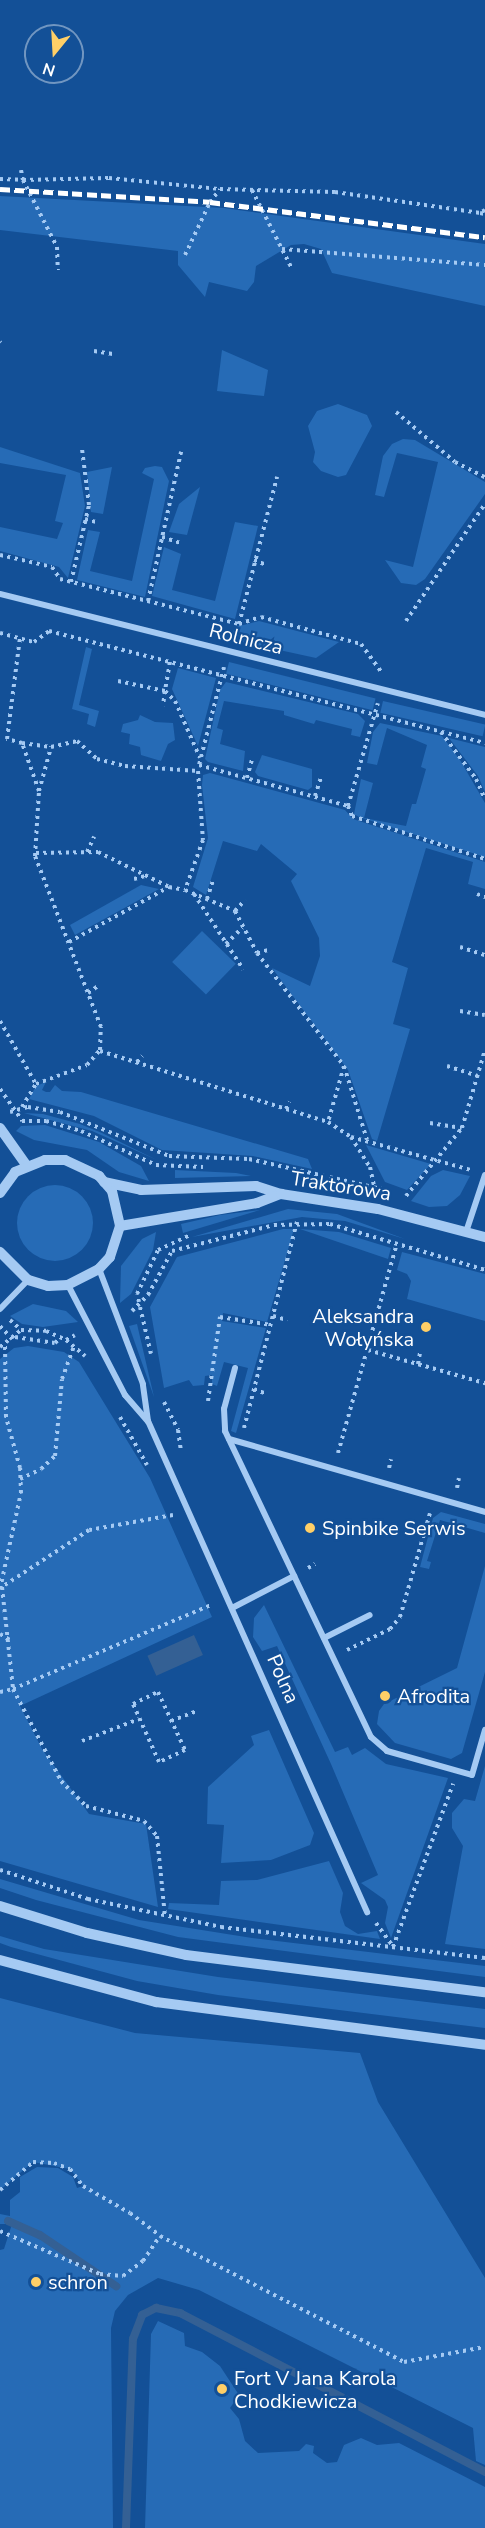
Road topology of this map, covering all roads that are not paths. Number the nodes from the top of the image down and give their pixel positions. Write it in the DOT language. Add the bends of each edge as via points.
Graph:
graph roads {
  1 [pos="0,594"];
  2 [pos="485,715"];
  3 [pos="0,1128"];
  4 [pos="27,1166"];
  5 [pos="485,1175"];
  6 [pos="104,1182"];
  7 [pos="0,1191"];
  8 [pos="281,1194"];
  9 [pos="120,1226"];
  10 [pos="466,1232"];
  11 [pos="485,1237"];
  12 [pos="0,1252"];
  13 [pos="99,1269"];
  14 [pos="28,1280"];
  15 [pos="68,1285"];
  16 [pos="0,1309"];
  17 [pos="236,1368"];
  18 [pos="148,1421"];
  19 [pos="229,1439"];
  20 [pos="485,1512"];
  21 [pos="294,1576"];
  22 [pos="232,1608"];
  23 [pos="370,1615"];
  24 [pos="324,1638"];
  25 [pos="485,1730"];
  26 [pos="0,1906"];
  27 [pos="367,1912"];
  28 [pos="0,1960"];
  29 [pos="485,1992"];
  30 [pos="485,2045"];
  1 -- 2 [label="street, Rolnicza"];
  3 -- 4 [label="street"];
  4 -- 6 [label="street" via="45,1160 65,1160 83,1165"];
  4 -- 7 [label="street" via="9,1177"];
  5 -- 10 [label="street"];
  6 -- 8 [label="street" via="141,1190 256,1186"];
  6 -- 9 [label="street" via="112,1191"];
  8 -- 9 [label="street, Traktorowa" via="256,1203"];
  8 -- 10 [label="street, Traktorowa" via="378,1209"];
  9 -- 13 [label="street" via="110,1257"];
  10 -- 11 [label="street, Traktorowa"];
  12 -- 14 [label="street"];
  13 -- 15 [label="street"];
  13 -- 18 [label="street, Polna" via="143,1384"];
  14 -- 15 [label="street" via="48,1286"];
  14 -- 16 [label="street"];
  15 -- 18 [label="street, Polna" via="125,1395"];
  17 -- 19 [label="street" via="223,1419"];
  18 -- 22 [label="street, Polna"];
  19 -- 20 [label="street"];
  19 -- 21 [label="street"];
  21 -- 22 [label="street"];
  21 -- 24 [label="street"];
  22 -- 27 [label="street, Polna"];
  23 -- 24 [label="street"];
  24 -- 25 [label="street" via="371,1737 387,1751 472,1774"];
  26 -- 29 [label="street" via="87,1933 177,1953"];
  28 -- 30 [label="street" via="156,2002"];
}
